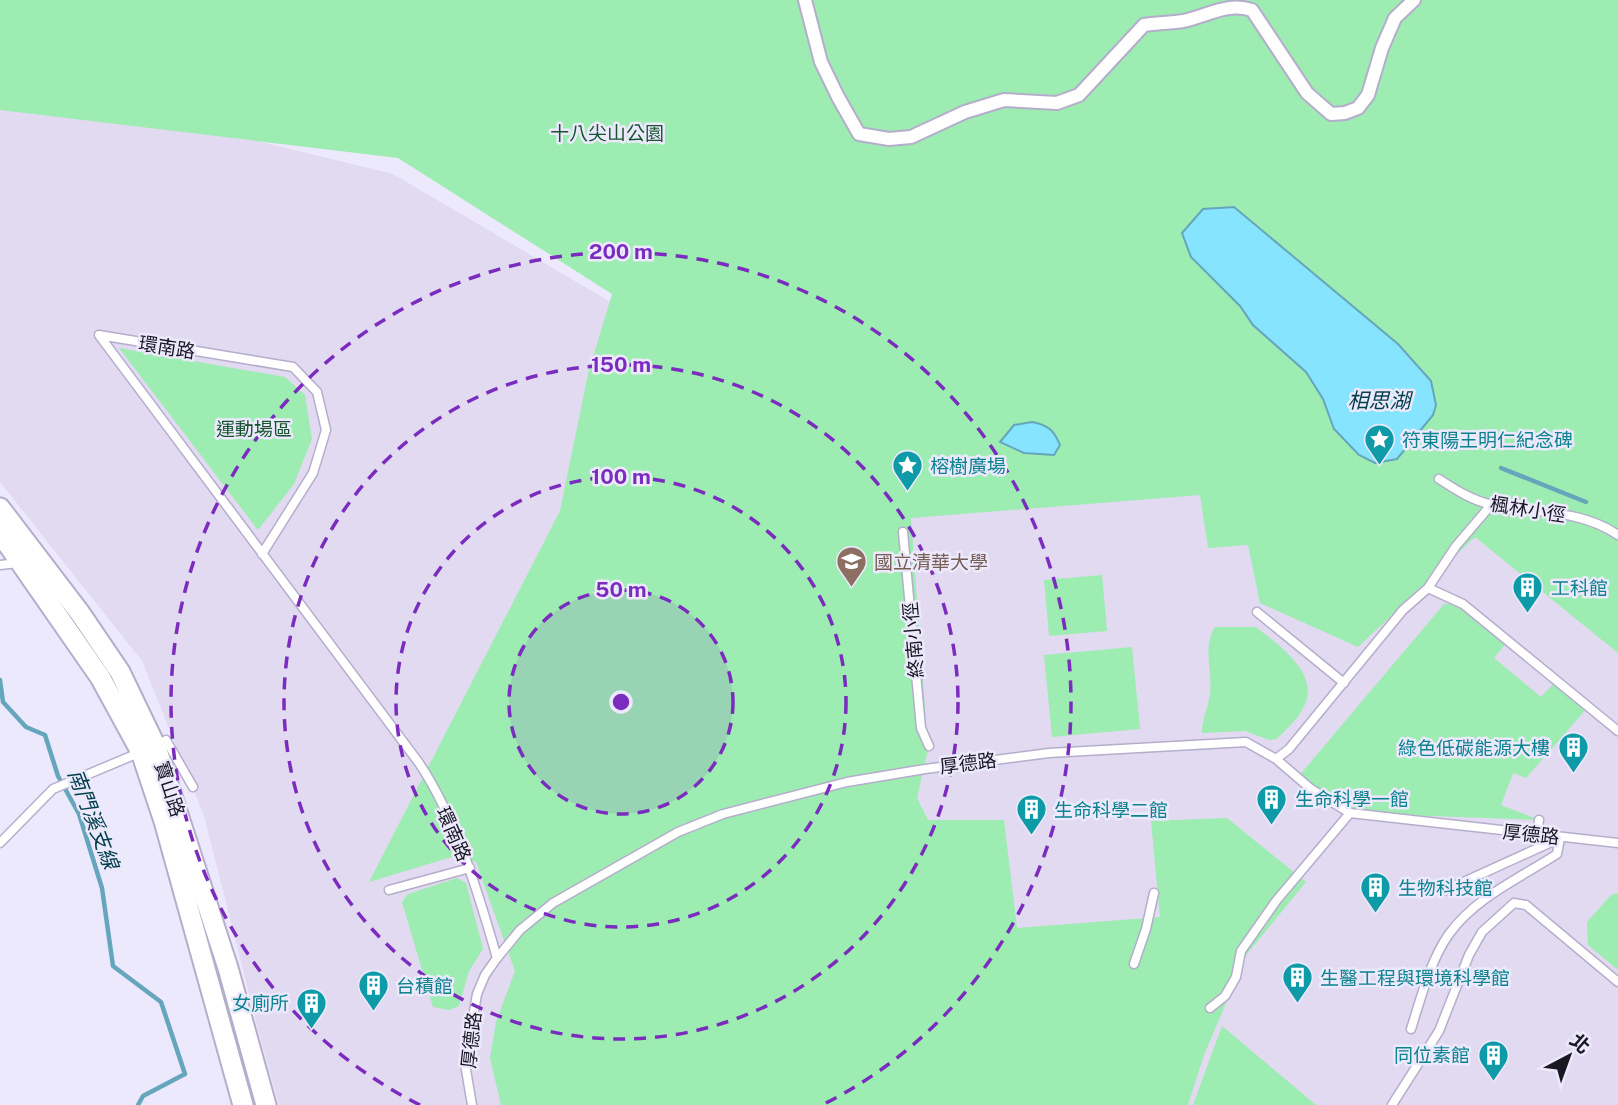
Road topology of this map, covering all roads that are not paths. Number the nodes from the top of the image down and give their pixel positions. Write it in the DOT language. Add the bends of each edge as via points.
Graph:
graph roads {
  1 [pos="805,0"];
  2 [pos="1414,0"];
  3 [pos="1439,479"];
  4 [pos="1491,505"];
  5 [pos="0,508"];
  6 [pos="903,532"];
  7 [pos="0,533"];
  8 [pos="1618,536"];
  9 [pos="262,554"];
  10 [pos="22,562"];
  11 [pos="0,565"];
  12 [pos="1428,588"];
  13 [pos="1257,612"];
  14 [pos="1344,683"];
  15 [pos="1618,731"];
  16 [pos="929,746"];
  17 [pos="149,749"];
  18 [pos="1276,759"];
  19 [pos="193,788"];
  20 [pos="1350,813"];
  21 [pos="1539,820"];
  22 [pos="1537,835"];
  23 [pos="1560,838"];
  24 [pos="0,843"];
  25 [pos="1618,843"];
  26 [pos="470,868"];
  27 [pos="389,890"];
  28 [pos="1446,890"];
  29 [pos="1154,893"];
  30 [pos="497,958"];
  31 [pos="1133,964"];
  32 [pos="1618,982"];
  33 [pos="1210,1008"];
  34 [pos="1412,1029"];
  35 [pos="243,1105"];
  36 [pos="266,1105"];
  37 [pos="472,1105"];
  38 [pos="1392,1105"];
  1 -- 2 [label="street" via="821,62 849,120 859,134 889,139 911,137 1004,100 1057,103 1079,95 1144,24 1183,21 1239,6 1252,10 1307,93 1331,114 1345,113 1358,108 1368,95 1395,18"];
  3 -- 4 [label="lane, 楓林小徑" via="1465,496"];
  4 -- 8 [label="lane, 楓林小徑" via="1576,517 1598,523"];
  4 -- 12 [label="lane"];
  5 -- 17 [label="street, 寶山路" via="120,672"];
  6 -- 16 [label="lane, 終南小徑" via="919,705"];
  7 -- 10 [label="street, 寶山路"];
  9 -- 9 [label="lane, 環南路" via="115,357 99,335 293,367 317,392 326,430 313,473"];
  9 -- 26 [label="lane, 環南路" via="429,778"];
  10 -- 11 [label="lane"];
  10 -- 17 [label="street, 寶山路"];
  12 -- 14 [label="lane" via="1403,610"];
  12 -- 15 [label="lane" via="1463,604"];
  13 -- 14 [label="lane"];
  14 -- 18 [label="lane"];
  17 -- 19 [label="lane" via="166,740"];
  17 -- 24 [label="lane" via="53,789"];
  17 -- 35 [label="street, 寶山路" via="164,821"];
  17 -- 36 [label="street, 寶山路" via="228,968"];
  18 -- 20 [label="lane, 厚德路" via="1311,789"];
  18 -- 30 [label="lane, 厚德路" via="1246,742 1214,742 1049,753 847,782 723,814 678,832 553,903 520,930"];
  20 -- 22 [label="lane, 厚德路"];
  20 -- 33 [label="lane" via="1276,901 1241,951 1236,977 1225,996"];
  21 -- 22 [label="lane"];
  22 -- 23 [label="lane, 厚德路"];
  23 -- 25 [label="lane, 厚德路"];
  23 -- 28 [label="lane"];
  23 -- 34 [label="lane" via="1557,854 1502,886 1450,934 1434,962"];
  26 -- 27 [label="lane"];
  26 -- 30 [label="lane, 環南路"];
  29 -- 31 [label="lane"];
  30 -- 37 [label="lane, 厚德路" via="477,995 468,1035 465,1064"];
  32 -- 38 [label="lane" via="1526,905 1514,903 1482,932 1439,1031"];
}
